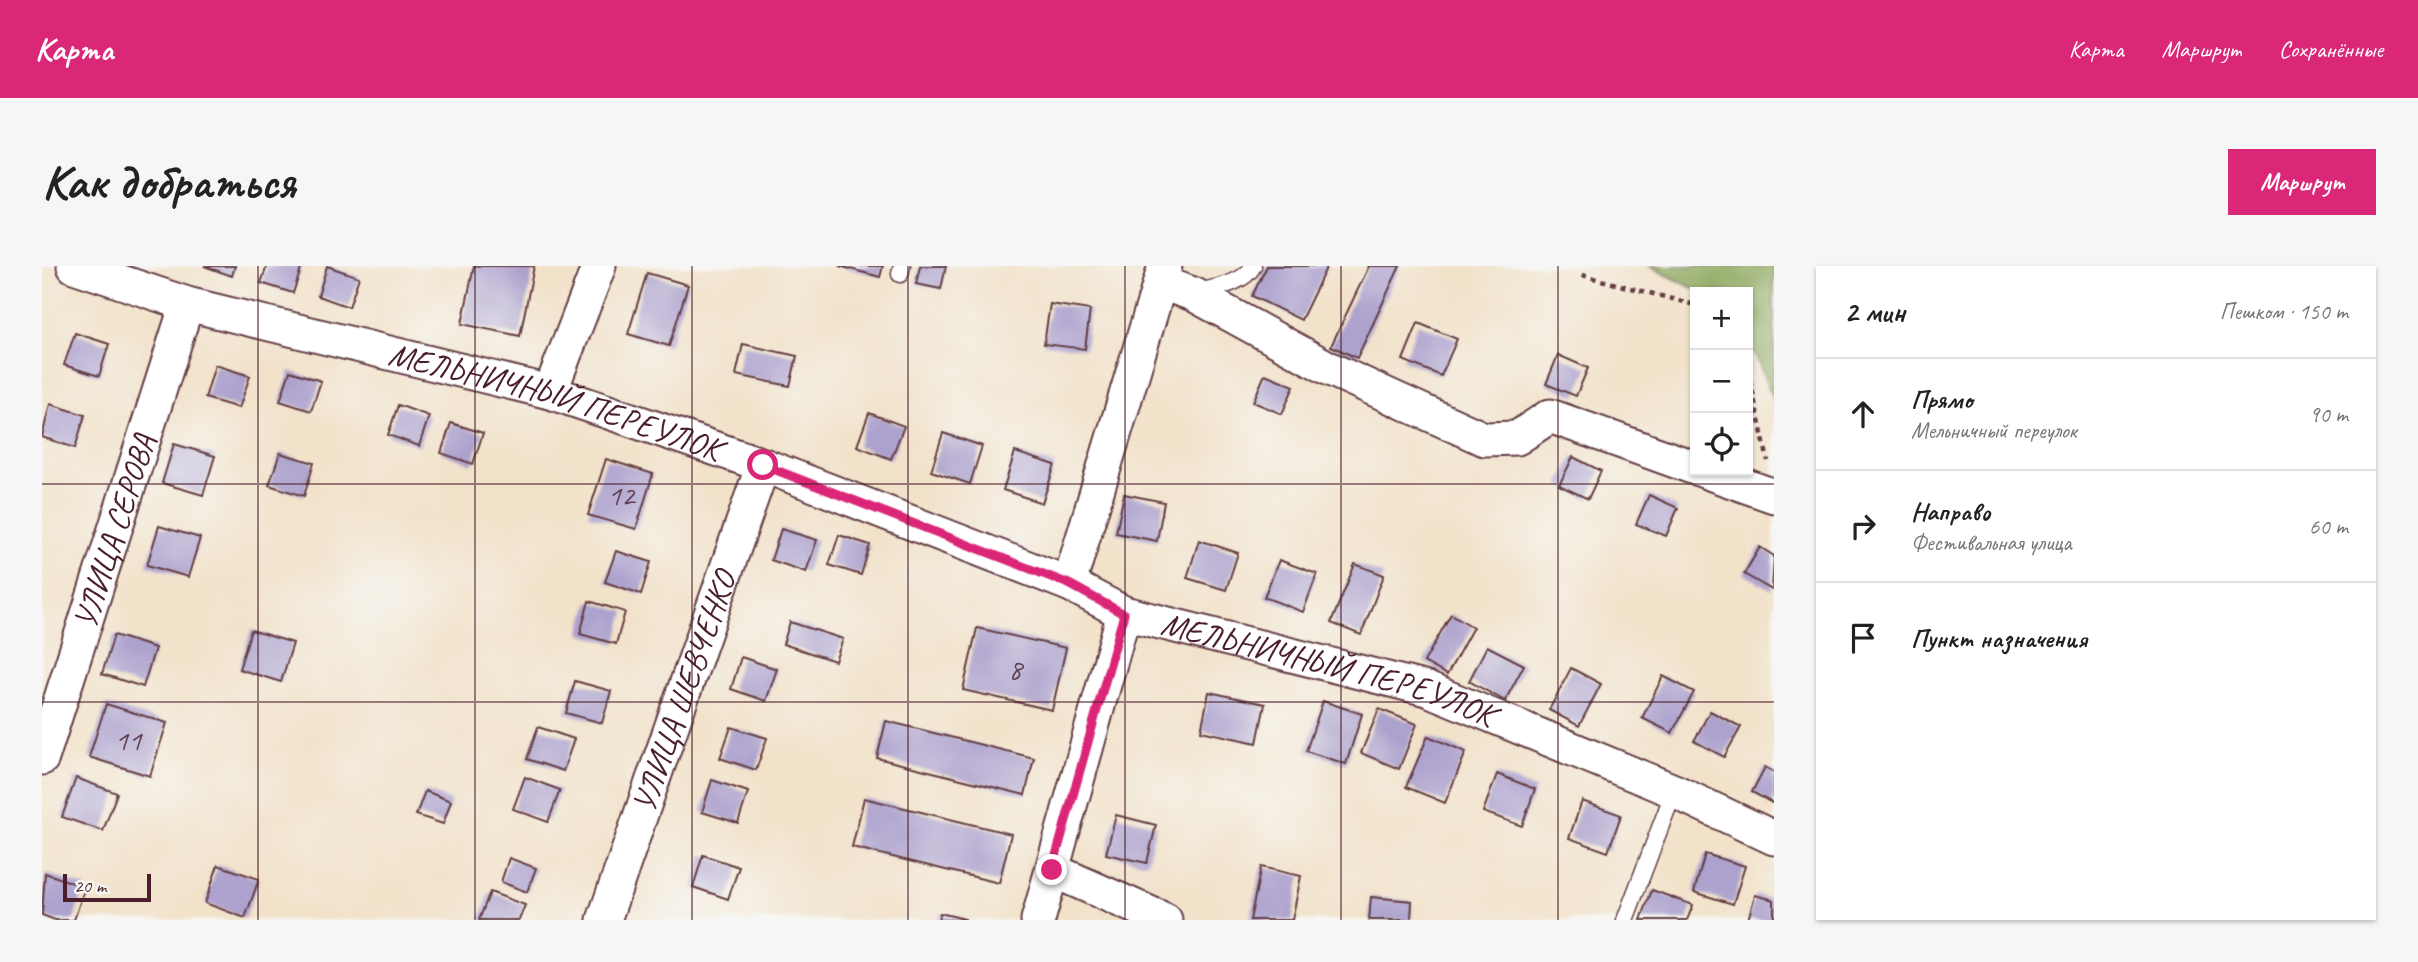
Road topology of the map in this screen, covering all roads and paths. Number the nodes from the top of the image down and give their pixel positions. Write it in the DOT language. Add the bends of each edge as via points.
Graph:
graph roads {
  1 [pos="74,266"];
  2 [pos="599,266"];
  3 [pos="1253,266"];
  4 [pos="1163,275"];
  5 [pos="1582,275"];
  6 [pos="1193,294"];
  7 [pos="187,304"];
  8 [pos="1690,304"];
  9 [pos="550,392"];
  10 [pos="1753,394"];
  11 [pos="763,465"];
  12 [pos="1690,466"];
  13 [pos="1731,476"];
  14 [pos="1773,484"];
  15 [pos="1069,584"];
  16 [pos="1124,614"];
  17 [pos="42,758"];
  18 [pos="1674,790"];
  19 [pos="1774,838"];
  20 [pos="1052,870"];
  21 [pos="604,920"];
  22 [pos="1038,920"];
  23 [pos="1165,920"];
  24 [pos="1625,920"];
  1 -- 7 [label="street, МЕЛЬНИЧНЫЙ ПЕРЕУЛОК"];
  2 -- 9 [label="street"];
  3 -- 6 [label="lane" via="1232,282"];
  4 -- 6 [label="street"];
  4 -- 15 [label="street"];
  5 -- 8 [label="path"];
  6 -- 12 [label="street" via="1330,369 1484,439 1517,438 1550,416"];
  7 -- 9 [label="street, МЕЛЬНИЧНЫЙ ПЕРЕУЛОК"];
  7 -- 17 [label="street, УЛИЦА СЕРОВА"];
  9 -- 11 [label="street, МЕЛЬНИЧНЫЙ ПЕРЕУЛОК"];
  10 -- 14 [label="path"];
  11 -- 15 [label="street, МЕЛЬНИЧНЫЙ ПЕРЕУЛОК"];
  11 -- 21 [label="street, УЛИЦА ШЕВЧЕНКО"];
  13 -- 14 [label="street"];
  15 -- 16 [label="street, МЕЛЬНИЧНЫЙ ПЕРЕУЛОК"];
  16 -- 18 [label="street, МЕЛЬНИЧНЫЙ ПЕРЕУЛОК" via="1427,689"];
  16 -- 20 [label="street"];
  18 -- 19 [label="street, МЕЛЬНИЧНЫЙ ПЕРЕУЛОК"];
  18 -- 24 [label="lane"];
  20 -- 22 [label="street"];
  20 -- 23 [label="street"];
}
